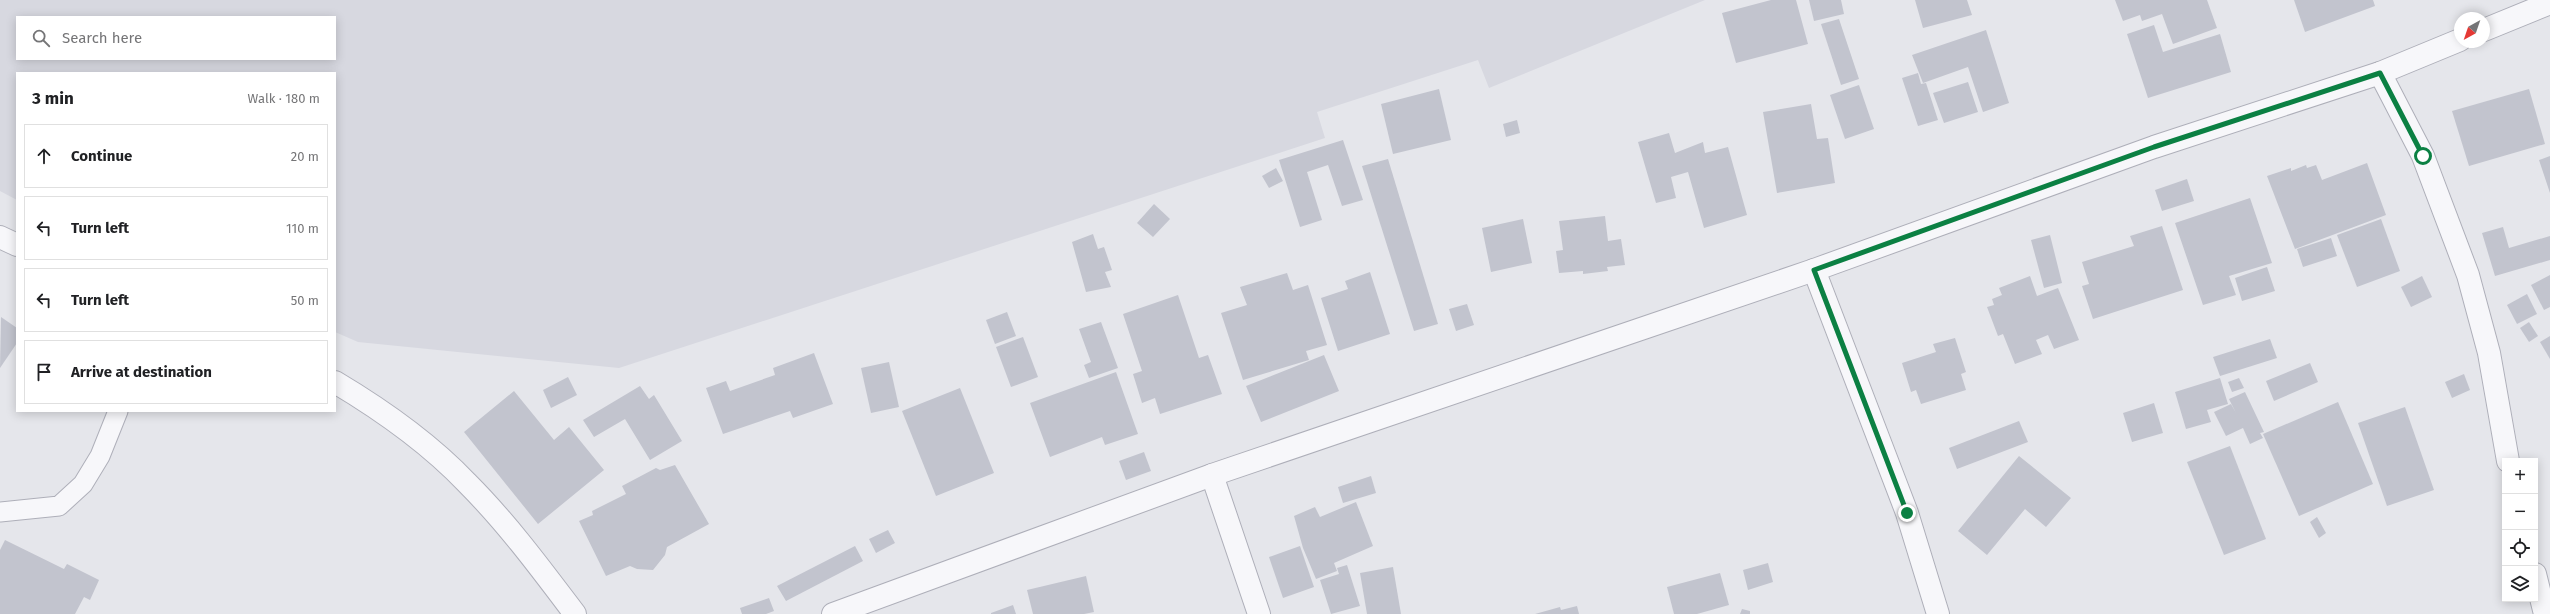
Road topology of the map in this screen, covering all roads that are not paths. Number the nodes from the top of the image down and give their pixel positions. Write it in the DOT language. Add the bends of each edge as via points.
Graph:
graph roads {
  1 [pos="2550,3"];
  2 [pos="2490,28"];
  3 [pos="2454,42"];
  4 [pos="2380,73"];
  5 [pos="0,237"];
  6 [pos="16,245"];
  7 [pos="1814,270"];
  8 [pos="336,383"];
  9 [pos="118,412"];
  10 [pos="2507,458"];
  11 [pos="1212,475"];
  12 [pos="0,512"];
  13 [pos="2538,586"];
  14 [pos="575,614"];
  15 [pos="833,614"];
  16 [pos="1259,614"];
  17 [pos="1938,614"];
  18 [pos="2545,614"];
  1 -- 2 [label="street"];
  3 -- 4 [label="street"];
  4 -- 7 [label="street" via="2154,147"];
  4 -- 10 [label="street" via="2423,156 2468,275 2489,353"];
  5 -- 6 [label="street"];
  7 -- 11 [label="street"];
  7 -- 17 [label="street" via="1907,513"];
  8 -- 14 [label="street" via="402,426 467,482 522,544"];
  9 -- 12 [label="lane" via="100,456 83,484 59,506"];
  11 -- 15 [label="street"];
  11 -- 16 [label="street"];
  13 -- 18 [label="street"];
}
